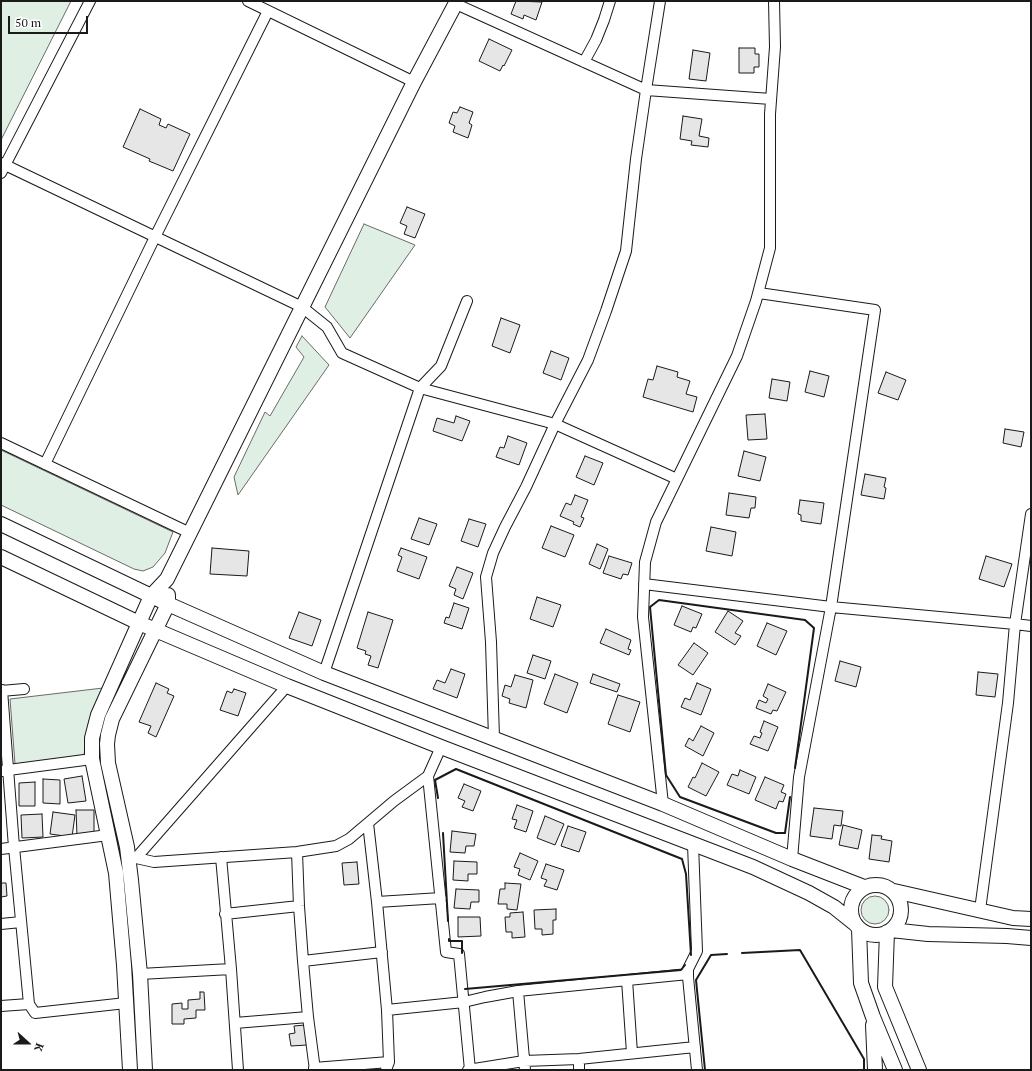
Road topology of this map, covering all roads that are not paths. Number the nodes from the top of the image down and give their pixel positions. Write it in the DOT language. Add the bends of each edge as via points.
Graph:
graph roads {
  1 [pos="90,1"];
  2 [pos="248,1"];
  3 [pos="610,1"];
  4 [pos="660,1"];
  5 [pos="774,1"];
  6 [pos="457,2"];
  7 [pos="268,11"];
  8 [pos="584,62"];
  9 [pos="414,82"];
  10 [pos="646,90"];
  11 [pos="771,99"];
  12 [pos="2,167"];
  13 [pos="156,237"];
  14 [pos="758,293"];
  15 [pos="467,301"];
  16 [pos="302,307"];
  17 [pos="420,388"];
  18 [pos="555,424"];
  19 [pos="1,443"];
  20 [pos="45,464"];
  21 [pos="677,479"];
  22 [pos="1031,514"];
  23 [pos="1,524"];
  24 [pos="190,533"];
  25 [pos="1,557"];
  26 [pos="167,579"];
  27 [pos="644,584"];
  28 [pos="152,596"];
  29 [pos="168,604"];
  30 [pos="831,607"];
  31 [pos="139,623"];
  32 [pos="1015,624"];
  33 [pos="1031,626"];
  34 [pos="155,630"];
  35 [pos="324,673"];
  36 [pos="287,686"];
  37 [pos="24,689"];
  38 [pos="2,690"];
  39 [pos="494,738"];
  40 [pos="441,747"];
  41 [pos="92,759"];
  42 [pos="5,771"];
  43 [pos="428,776"];
  44 [pos="663,804"];
  45 [pos="368,823"];
  46 [pos="108,835"];
  47 [pos="692,844"];
  48 [pos="1,848"];
  49 [pos="14,848"];
  50 [pos="297,852"];
  51 [pos="221,857"];
  52 [pos="132,859"];
  53 [pos="792,859"];
  54 [pos="864,886"];
  55 [pos="894,891"];
  56 [pos="441,898"];
  57 [pos="378,902"];
  58 [pos="299,906"];
  59 [pos="980,910"];
  60 [pos="225,914"];
  61 [pos="1031,919"];
  62 [pos="21,922"];
  63 [pos="1,924"];
  64 [pos="856,926"];
  65 [pos="889,931"];
  66 [pos="1031,938"];
  67 [pos="382,952"];
  68 [pos="303,961"];
  69 [pos="231,969"];
  70 [pos="140,974"];
  71 [pos="688,974"];
  72 [pos="627,980"];
  73 [pos="518,991"];
  74 [pos="464,1002"];
  75 [pos="126,1003"];
  76 [pos="29,1004"];
  77 [pos="1,1006"];
  78 [pos="387,1010"];
  79 [pos="873,1016"];
  80 [pos="308,1017"];
  81 [pos="235,1023"];
  82 [pos="695,1047"];
  83 [pos="632,1053"];
  84 [pos="578,1059"];
  85 [pos="388,1066"];
  86 [pos="524,1066"];
  87 [pos="315,1069"];
  88 [pos="130,1070"];
  89 [pos="145,1070"];
  90 [pos="238,1070"];
  91 [pos="469,1070"];
  92 [pos="579,1070"];
  93 [pos="697,1070"];
  94 [pos="875,1070"];
  95 [pos="895,1070"];
  96 [pos="919,1070"];
  1 -- 12 [label="street"];
  2 -- 7 [label="street"];
  3 -- 8 [label="street" via="596,40"];
  4 -- 10 [label="street"];
  5 -- 11 [label="street" via="775,47"];
  6 -- 8 [label="street"];
  6 -- 9 [label="street"];
  7 -- 9 [label="street"];
  7 -- 13 [label="street"];
  8 -- 10 [label="street"];
  9 -- 16 [label="street"];
  10 -- 11 [label="street"];
  10 -- 18 [label="street" via="626,251 588,360"];
  11 -- 14 [label="street" via="770,248"];
  12 -- 13 [label="street"];
  13 -- 16 [label="street"];
  13 -- 20 [label="street"];
  14 -- 21 [label="street" via="737,356"];
  14 -- 30 [label="street" via="875,310"];
  15 -- 17 [label="street" via="442,366"];
  16 -- 17 [label="street" via="327,327 342,353"];
  16 -- 24 [label="street"];
  17 -- 18 [label="street"];
  17 -- 35 [label="street"];
  18 -- 21 [label="street"];
  18 -- 39 [label="street" via="493,553 486,577"];
  19 -- 20 [label="street"];
  20 -- 24 [label="street"];
  21 -- 27 [label="street" via="656,522 645,562"];
  22 -- 32 [label="street"];
  23 -- 28 [label="street"];
  24 -- 26 [label="street"];
  25 -- 31 [label="street"];
  26 -- 28 [label="street"];
  26 -- 29 [label="street"];
  27 -- 30 [label="street"];
  27 -- 44 [label="street" via="643,617"];
  28 -- 29 [label="street"];
  28 -- 31 [label="street"];
  29 -- 34 [label="street"];
  29 -- 35 [label="street"];
  30 -- 32 [label="street"];
  30 -- 53 [label="street" via="799,777"];
  31 -- 34 [label="street"];
  31 -- 41 [label="street" via="98,715 92,738"];
  32 -- 33 [label="street"];
  32 -- 59 [label="street" via="1008,704"];
  34 -- 36 [label="street"];
  34 -- 52 [label="street" via="112,719 108,735 108,763"];
  35 -- 39 [label="street"];
  36 -- 40 [label="street"];
  36 -- 52 [label="street"];
  37 -- 38 [label="street"];
  38 -- 42 [label="street"];
  39 -- 44 [label="street"];
  40 -- 43 [label="street"];
  40 -- 47 [label="street"];
  41 -- 42 [label="street"];
  41 -- 46 [label="street"];
  42 -- 49 [label="street"];
  43 -- 45 [label="street"];
  43 -- 56 [label="street"];
  44 -- 53 [label="street"];
  45 -- 50 [label="street" via="336,846"];
  45 -- 57 [label="street"];
  46 -- 49 [label="street"];
  46 -- 75 [label="street" via="116,873"];
  47 -- 64 [label="street" via="810,892 834,906"];
  47 -- 71 [label="street" via="697,951"];
  48 -- 49 [label="street"];
  49 -- 62 [label="street"];
  50 -- 51 [label="street"];
  50 -- 58 [label="street"];
  51 -- 52 [label="street" via="154,862"];
  51 -- 60 [label="street"];
  52 -- 70 [label="street"];
  53 -- 54 [label="street"];
  54 -- 55 [label="street" via="880,884"];
  54 -- 64 [label="street" via="852,898 850,907"];
  55 -- 59 [label="street"];
  55 -- 65 [label="street" via="899,899 901,916"];
  56 -- 57 [label="street"];
  56 -- 74 [label="street" via="446,952 459,954"];
  57 -- 67 [label="street"];
  58 -- 60 [label="street"];
  58 -- 68 [label="street"];
  59 -- 61 [label="street" via="1013,918"];
  60 -- 69 [label="street"];
  62 -- 63 [label="street"];
  62 -- 76 [label="street"];
  64 -- 65 [label="street" via="866,934 883,934"];
  64 -- 79 [label="street" via="861,983"];
  65 -- 66 [label="street"];
  65 -- 96 [label="street" via="885,987"];
  67 -- 68 [label="street"];
  67 -- 78 [label="street"];
  68 -- 80 [label="street"];
  69 -- 70 [label="street"];
  69 -- 81 [label="street"];
  70 -- 89 [label="street"];
  71 -- 72 [label="street"];
  71 -- 82 [label="street"];
  72 -- 73 [label="street"];
  72 -- 83 [label="street"];
  73 -- 74 [label="street"];
  73 -- 86 [label="street"];
  74 -- 78 [label="street"];
  74 -- 91 [label="street"];
  75 -- 76 [label="street" via="35,1013"];
  75 -- 88 [label="street"];
  76 -- 77 [label="street"];
  78 -- 85 [label="street"];
  79 -- 94 [label="street"];
  79 -- 95 [label="street"];
  80 -- 81 [label="street"];
  80 -- 87 [label="street"];
  81 -- 90 [label="street"];
  82 -- 83 [label="street"];
  82 -- 93 [label="street"];
  83 -- 84 [label="street"];
  84 -- 86 [label="street"];
  84 -- 92 [label="street"];
  85 -- 87 [label="street"];
  86 -- 91 [label="street"];
}
